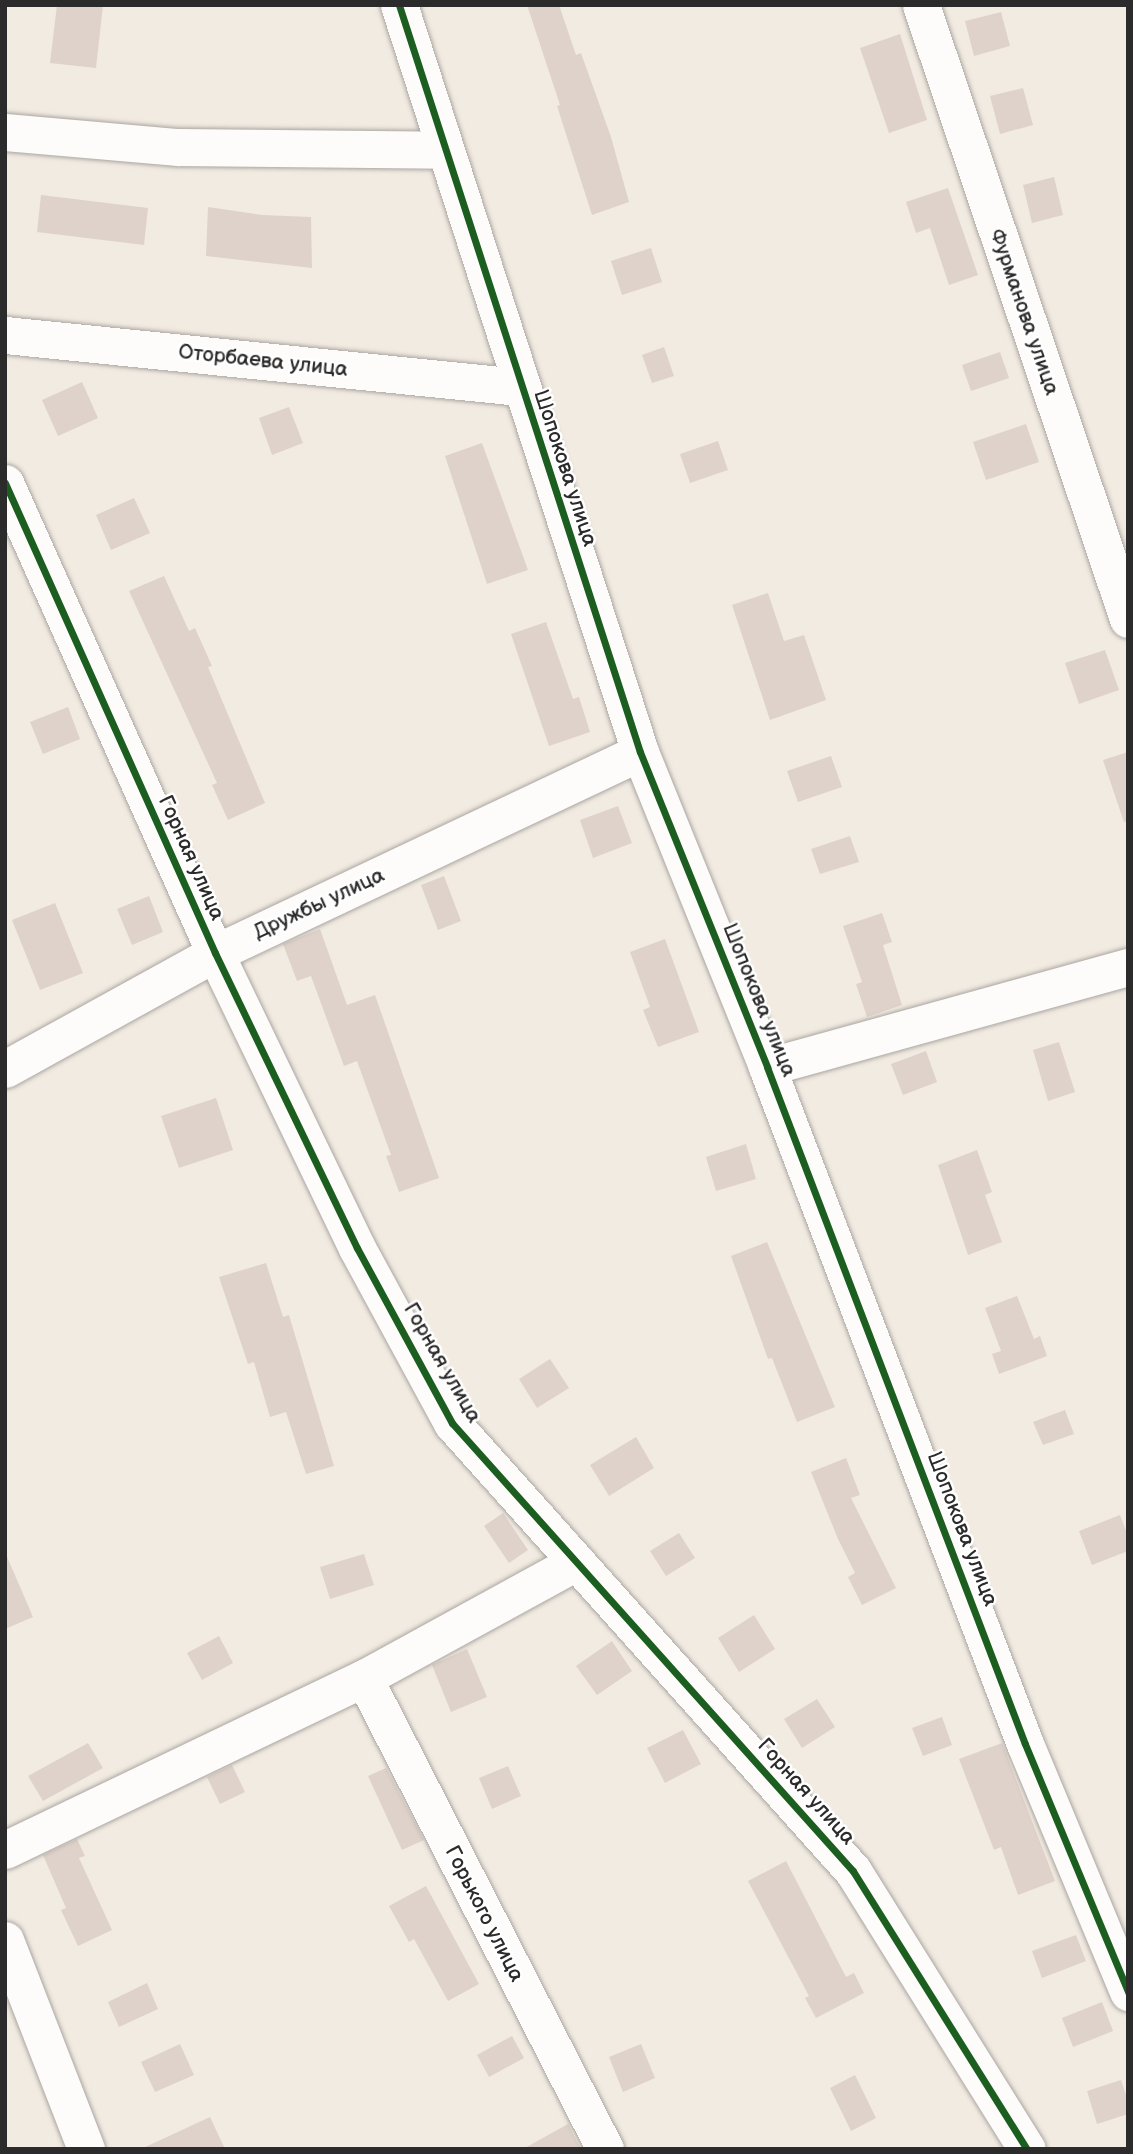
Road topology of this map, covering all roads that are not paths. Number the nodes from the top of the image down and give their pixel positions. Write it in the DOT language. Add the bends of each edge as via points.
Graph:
graph roads {
  1 [pos="399,5"];
  2 [pos="921,5"];
  3 [pos="5,132"];
  4 [pos="444,150"];
  5 [pos="5,335"];
  6 [pos="520,387"];
  7 [pos="5,483"];
  8 [pos="1128,619"];
  9 [pos="640,752"];
  10 [pos="215,953"];
  11 [pos="1128,967"];
  12 [pos="768,1067"];
  13 [pos="5,1069"];
  14 [pos="576,1562"];
  15 [pos="363,1678"];
  16 [pos="5,1850"];
  17 [pos="5,1940"];
  18 [pos="1128,1992"];
  19 [pos="86,2149"];
  20 [pos="605,2149"];
  21 [pos="1027,2149"];
  1 -- 4 [label="street, Шопокова улица"];
  2 -- 8 [label="street, Фурманова улица"];
  3 -- 4 [label="street" via="178,147"];
  4 -- 6 [label="street, Шопокова улица"];
  5 -- 6 [label="street, Оторбаева улица"];
  6 -- 9 [label="street, Шопокова улица"];
  7 -- 10 [label="street, Горная улица"];
  9 -- 10 [label="street, Дружбы улица"];
  9 -- 12 [label="street, Шопокова улица"];
  10 -- 13 [label="street, Дружбы улица"];
  10 -- 14 [label="street, Горная улица" via="357,1248 452,1423"];
  11 -- 12 [label="street"];
  12 -- 18 [label="street, Шопокова улица" via="1025,1744"];
  14 -- 15 [label="street"];
  14 -- 21 [label="street, Горная улица" via="853,1871"];
  15 -- 16 [label="street"];
  15 -- 20 [label="street, Горького улица"];
  17 -- 19 [label="street"];
}
